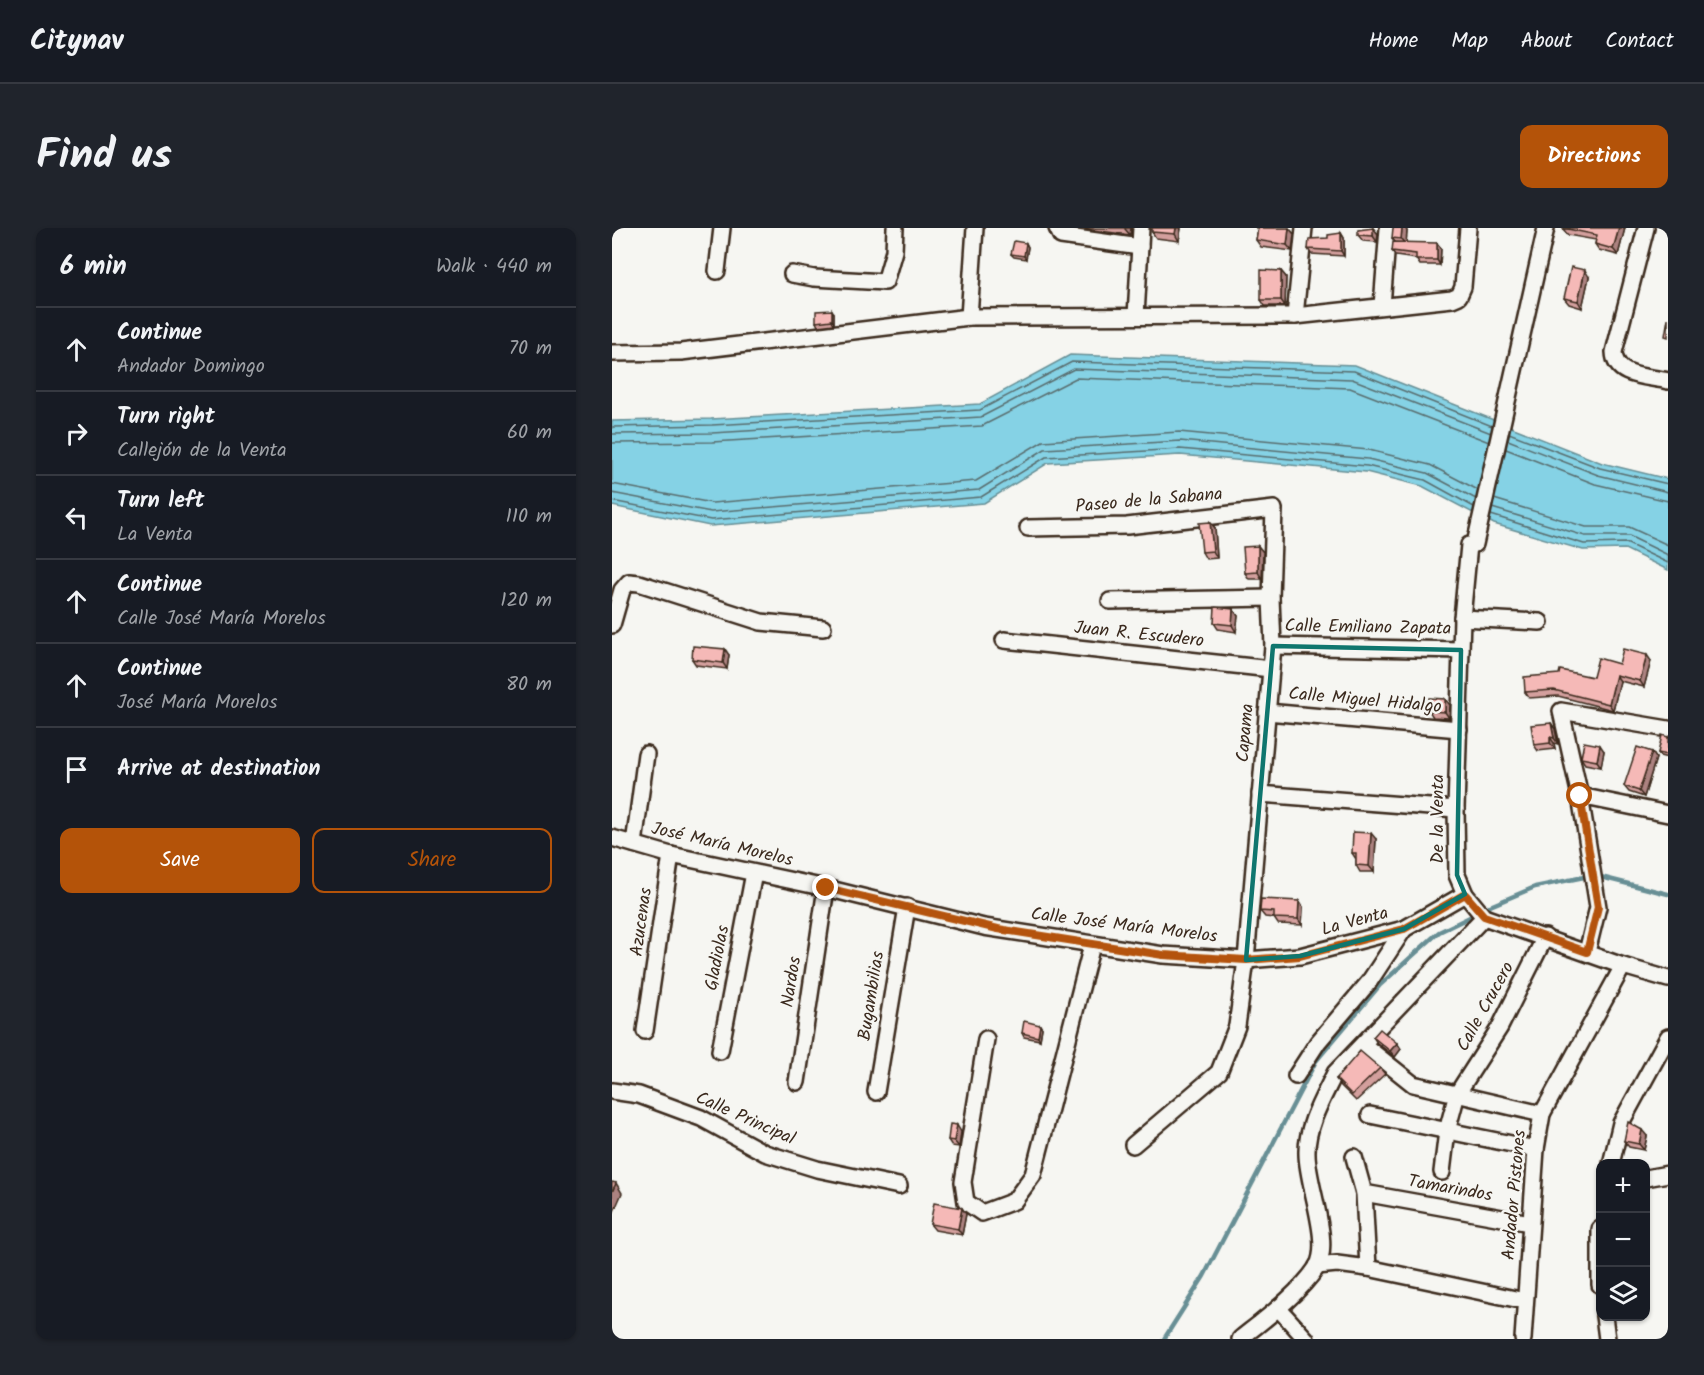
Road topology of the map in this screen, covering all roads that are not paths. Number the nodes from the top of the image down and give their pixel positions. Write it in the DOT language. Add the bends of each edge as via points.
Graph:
graph roads {
  1 [pos="722,228"];
  2 [pos="895,228"];
  3 [pos="975,228"];
  4 [pos="1057,228"];
  5 [pos="1142,228"];
  6 [pos="1304,228"];
  7 [pos="1388,228"];
  8 [pos="1468,228"];
  9 [pos="1546,228"];
  10 [pos="1646,228"];
  11 [pos="1140,247"];
  12 [pos="717,271"];
  13 [pos="792,274"];
  14 [pos="1382,306"];
  15 [pos="1136,316"];
  16 [pos="1295,316"];
  17 [pos="969,317"];
  18 [pos="612,353"];
  19 [pos="1668,381"];
  20 [pos="1274,509"];
  21 [pos="1028,528"];
  22 [pos="1271,598"];
  23 [pos="1110,601"];
  24 [pos="1462,618"];
  25 [pos="1540,622"];
  26 [pos="612,625"];
  27 [pos="823,628"];
  28 [pos="1004,640"];
  29 [pos="1274,646"];
  30 [pos="1461,650"];
  31 [pos="1271,669"];
  32 [pos="1267,712"];
  33 [pos="1459,729"];
  34 [pos="1668,729"];
  35 [pos="646,754"];
  36 [pos="1260,794"];
  37 [pos="1580,796"];
  38 [pos="1456,809"];
  39 [pos="1668,814"];
  40 [pos="612,838"];
  41 [pos="634,844"];
  42 [pos="671,855"];
  43 [pos="754,873"];
  44 [pos="826,888"];
  45 [pos="907,907"];
  46 [pos="1476,907"];
  47 [pos="998,929"];
  48 [pos="1404,929"];
  49 [pos="1545,937"];
  50 [pos="1092,945"];
  51 [pos="1587,952"];
  52 [pos="1246,960"];
  53 [pos="1623,966"];
  54 [pos="1668,980"];
  55 [pos="645,1031"];
  56 [pos="1668,1037"];
  57 [pos="986,1039"];
  58 [pos="1364,1045"];
  59 [pos="720,1051"];
  60 [pos="1296,1076"];
  61 [pos="796,1082"];
  62 [pos="612,1091"];
  63 [pos="876,1092"];
  64 [pos="1457,1094"];
  65 [pos="1542,1114"];
  66 [pos="1370,1115"];
  67 [pos="1447,1131"];
  68 [pos="1132,1145"];
  69 [pos="1536,1149"];
  70 [pos="1354,1157"];
  71 [pos="1612,1159"];
  72 [pos="1442,1172"];
  73 [pos="1668,1174"];
  74 [pos="1650,1177"];
  75 [pos="899,1186"];
  76 [pos="1364,1193"];
  77 [pos="1530,1223"];
  78 [pos="1317,1266"];
  79 [pos="1368,1268"];
  80 [pos="1526,1301"];
  81 [pos="1278,1308"];
  82 [pos="1605,1321"];
  83 [pos="1240,1339"];
  84 [pos="1306,1339"];
  85 [pos="1522,1339"];
  86 [pos="1607,1339"];
  1 -- 12 [label="street"];
  2 -- 13 [label="street" via="894,251 885,282"];
  3 -- 17 [label="street"];
  4 -- 11 [label="street" via="1061,236"];
  5 -- 11 [label="street"];
  6 -- 16 [label="street"];
  7 -- 14 [label="street"];
  8 -- 14 [label="street" via="1459,296"];
  9 -- 24 [label="street, De la Venta" via="1475,544 1469,545"];
  10 -- 19 [label="street" via="1614,363 1621,371"];
  11 -- 15 [label="street"];
  14 -- 16 [label="street"];
  15 -- 16 [label="street"];
  15 -- 17 [label="street"];
  17 -- 18 [label="street" via="703,349"];
  20 -- 21 [label="street, Paseo de la Sabana" via="1127,526"];
  20 -- 22 [label="street, Capama"];
  22 -- 23 [label="street"];
  22 -- 29 [label="street, Capama"];
  24 -- 25 [label="street"];
  24 -- 30 [label="street, De la Venta"];
  26 -- 27 [label="street" via="622,590 629,582 761,622"];
  28 -- 31 [label="street, Juan R. Escudero"];
  29 -- 30 [label="street, Calle Emiliano Zapata"];
  29 -- 31 [label="street, Capama"];
  30 -- 33 [label="street, De la Venta"];
  31 -- 32 [label="street, Capama"];
  32 -- 33 [label="street, Calle Miguel Hidalgo"];
  32 -- 36 [label="street, Capama"];
  33 -- 38 [label="street, De la Venta"];
  34 -- 37 [label="street" via="1561,711"];
  35 -- 41 [label="street"];
  36 -- 38 [label="street"];
  36 -- 52 [label="street, Capama"];
  37 -- 39 [label="street"];
  37 -- 51 [label="street" via="1598,907"];
  38 -- 46 [label="street, De la Venta" via="1457,875"];
  40 -- 41 [label="street, José María Morelos"];
  41 -- 42 [label="street, José María Morelos"];
  42 -- 43 [label="street, José María Morelos"];
  42 -- 55 [label="street, Azucenas"];
  43 -- 44 [label="street, José María Morelos"];
  43 -- 59 [label="street, Gladiolas"];
  44 -- 45 [label="street, José María Morelos"];
  44 -- 61 [label="street, Nardos"];
  45 -- 47 [label="street, José María Morelos"];
  45 -- 63 [label="street, Bugambilias"];
  46 -- 48 [label="street, La Venta"];
  46 -- 49 [label="street"];
  46 -- 58 [label="street"];
  47 -- 50 [label="street, Calle José María Morelos"];
  48 -- 52 [label="street, La Venta" via="1300,956"];
  48 -- 60 [label="street" via="1369,982 1318,1042"];
  49 -- 51 [label="street"];
  49 -- 64 [label="street, Calle Crucero" via="1500,1027"];
  50 -- 52 [label="street, Calle José María Morelos" via="1163,955"];
  50 -- 57 [label="street" via="1033,1175 1014,1202 982,1213 966,1202 963,1182"];
  51 -- 53 [label="street"];
  52 -- 68 [label="street, Capama" via="1237,1026 1219,1072"];
  53 -- 54 [label="street"];
  53 -- 65 [label="street, Andador Pistones"];
  56 -- 71 [label="street" via="1621,1123"];
  58 -- 64 [label="street" via="1413,1084"];
  58 -- 78 [label="street" via="1335,1073 1319,1105 1308,1142 1311,1193 1322,1241"];
  62 -- 75 [label="street, Calle Principal" via="639,1095 701,1118 765,1153 817,1169"];
  64 -- 65 [label="street"];
  64 -- 67 [label="street, Calle Crucero"];
  65 -- 69 [label="street, Andador Pistones"];
  66 -- 67 [label="street"];
  67 -- 69 [label="street"];
  67 -- 72 [label="street, Calle Crucero"];
  69 -- 77 [label="street, Andador Pistones"];
  70 -- 76 [label="street"];
  73 -- 74 [label="street"];
  76 -- 77 [label="street, Tamarindos"];
  76 -- 79 [label="street"];
  77 -- 80 [label="street, Andador Pistones"];
  78 -- 79 [label="street"];
  78 -- 81 [label="street"];
  79 -- 80 [label="street"];
  80 -- 85 [label="street, Andador Pistones"];
  81 -- 83 [label="street"];
  81 -- 84 [label="street"];
  82 -- 86 [label="street"];
}
